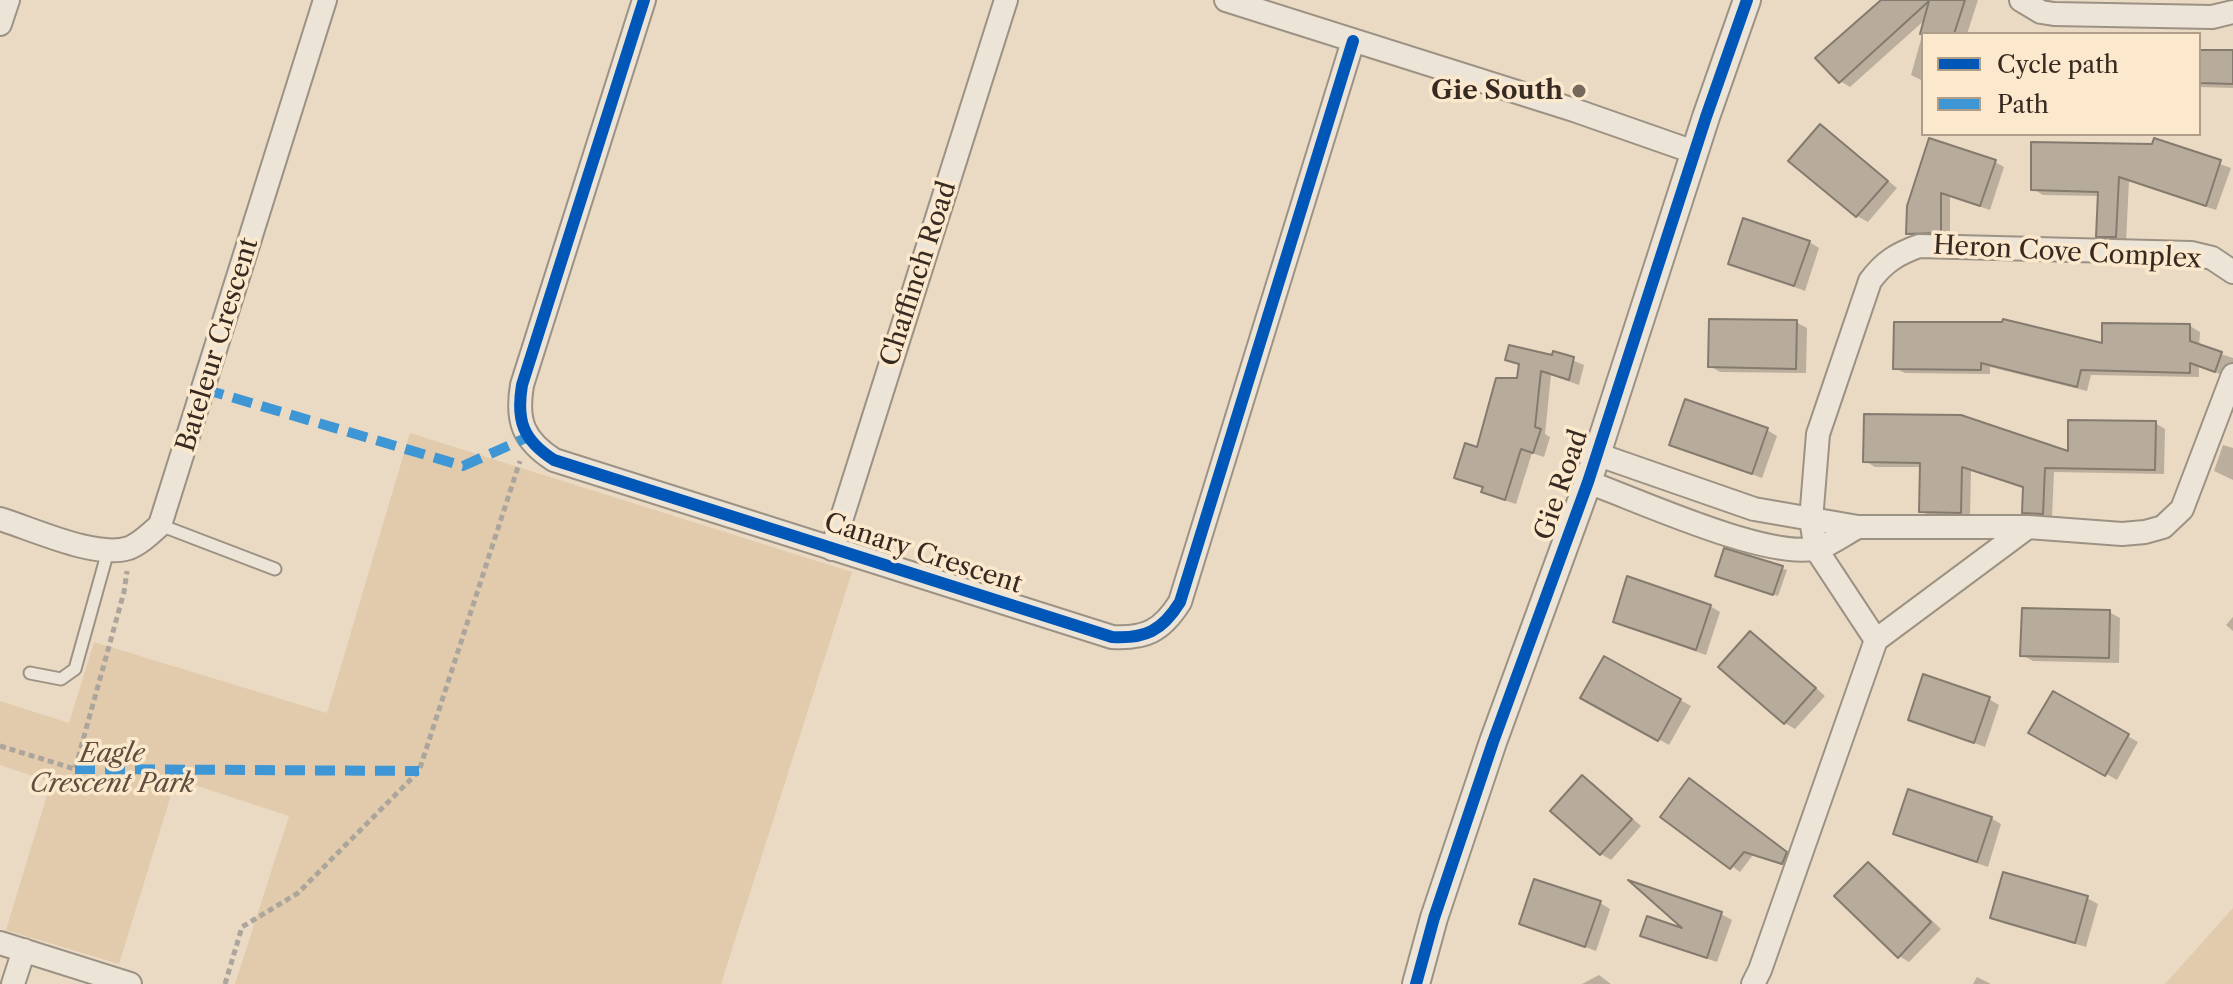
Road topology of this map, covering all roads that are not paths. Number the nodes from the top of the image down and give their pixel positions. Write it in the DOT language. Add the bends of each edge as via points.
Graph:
graph roads {
  1 [pos="8,0"];
  2 [pos="325,0"];
  3 [pos="644,0"];
  4 [pos="1006,0"];
  5 [pos="1226,0"];
  6 [pos="1747,0"];
  7 [pos="2021,0"];
  8 [pos="2233,12"];
  9 [pos="0,24"];
  10 [pos="1353,41"];
  11 [pos="1694,152"];
  12 [pos="2233,272"];
  13 [pos="2233,375"];
  14 [pos="1596,454"];
  15 [pos="1588,482"];
  16 [pos="0,519"];
  17 [pos="1811,520"];
  18 [pos="160,525"];
  19 [pos="1858,527"];
  20 [pos="2028,527"];
  21 [pos="832,549"];
  22 [pos="1816,549"];
  23 [pos="108,551"];
  24 [pos="275,569"];
  25 [pos="1876,640"];
  26 [pos="30,673"];
  27 [pos="0,943"];
  28 [pos="24,950"];
  29 [pos="13,984"];
  30 [pos="130,984"];
  31 [pos="1416,984"];
  32 [pos="1753,984"];
  1 -- 9 [label="street"];
  2 -- 18 [label="street, Bateleur Crescent"];
  3 -- 21 [label="street, Canary Crescent" via="522,385 522,426 537,450 554,460"];
  4 -- 21 [label="street, Chaffinch Road"];
  5 -- 10 [label="street"];
  6 -- 11 [label="street, Gie Road"];
  7 -- 8 [label="street" via="2054,14 2212,17"];
  10 -- 11 [label="street"];
  10 -- 21 [label="street, Canary Crescent" via="1180,602 1164,625 1131,638 1112,637"];
  11 -- 14 [label="street, Gie Road"];
  12 -- 17 [label="street, Heron Cove Complex" via="2212,258 2191,253 1919,246 1895,255 1870,281 1818,434"];
  13 -- 20 [label="street" via="2189,496 2172,521 2122,534"];
  14 -- 15 [label="street, Gie Road"];
  14 -- 17 [label="street" via="1754,509"];
  15 -- 22 [label="street" via="1733,536 1789,550"];
  15 -- 31 [label="street, Gie Road" via="1493,742"];
  16 -- 23 [label="street"];
  17 -- 19 [label="street"];
  17 -- 22 [label="street, Heron Cove Complex"];
  18 -- 23 [label="street" via="130,548"];
  18 -- 24 [label="lane"];
  19 -- 20 [label="street"];
  19 -- 22 [label="street"];
  20 -- 25 [label="street"];
  22 -- 25 [label="street, Heron Cove Complex"];
  23 -- 26 [label="lane" via="75,669 61,679"];
  25 -- 32 [label="street"];
  27 -- 28 [label="street"];
  28 -- 29 [label="street"];
  28 -- 30 [label="street"];
}
